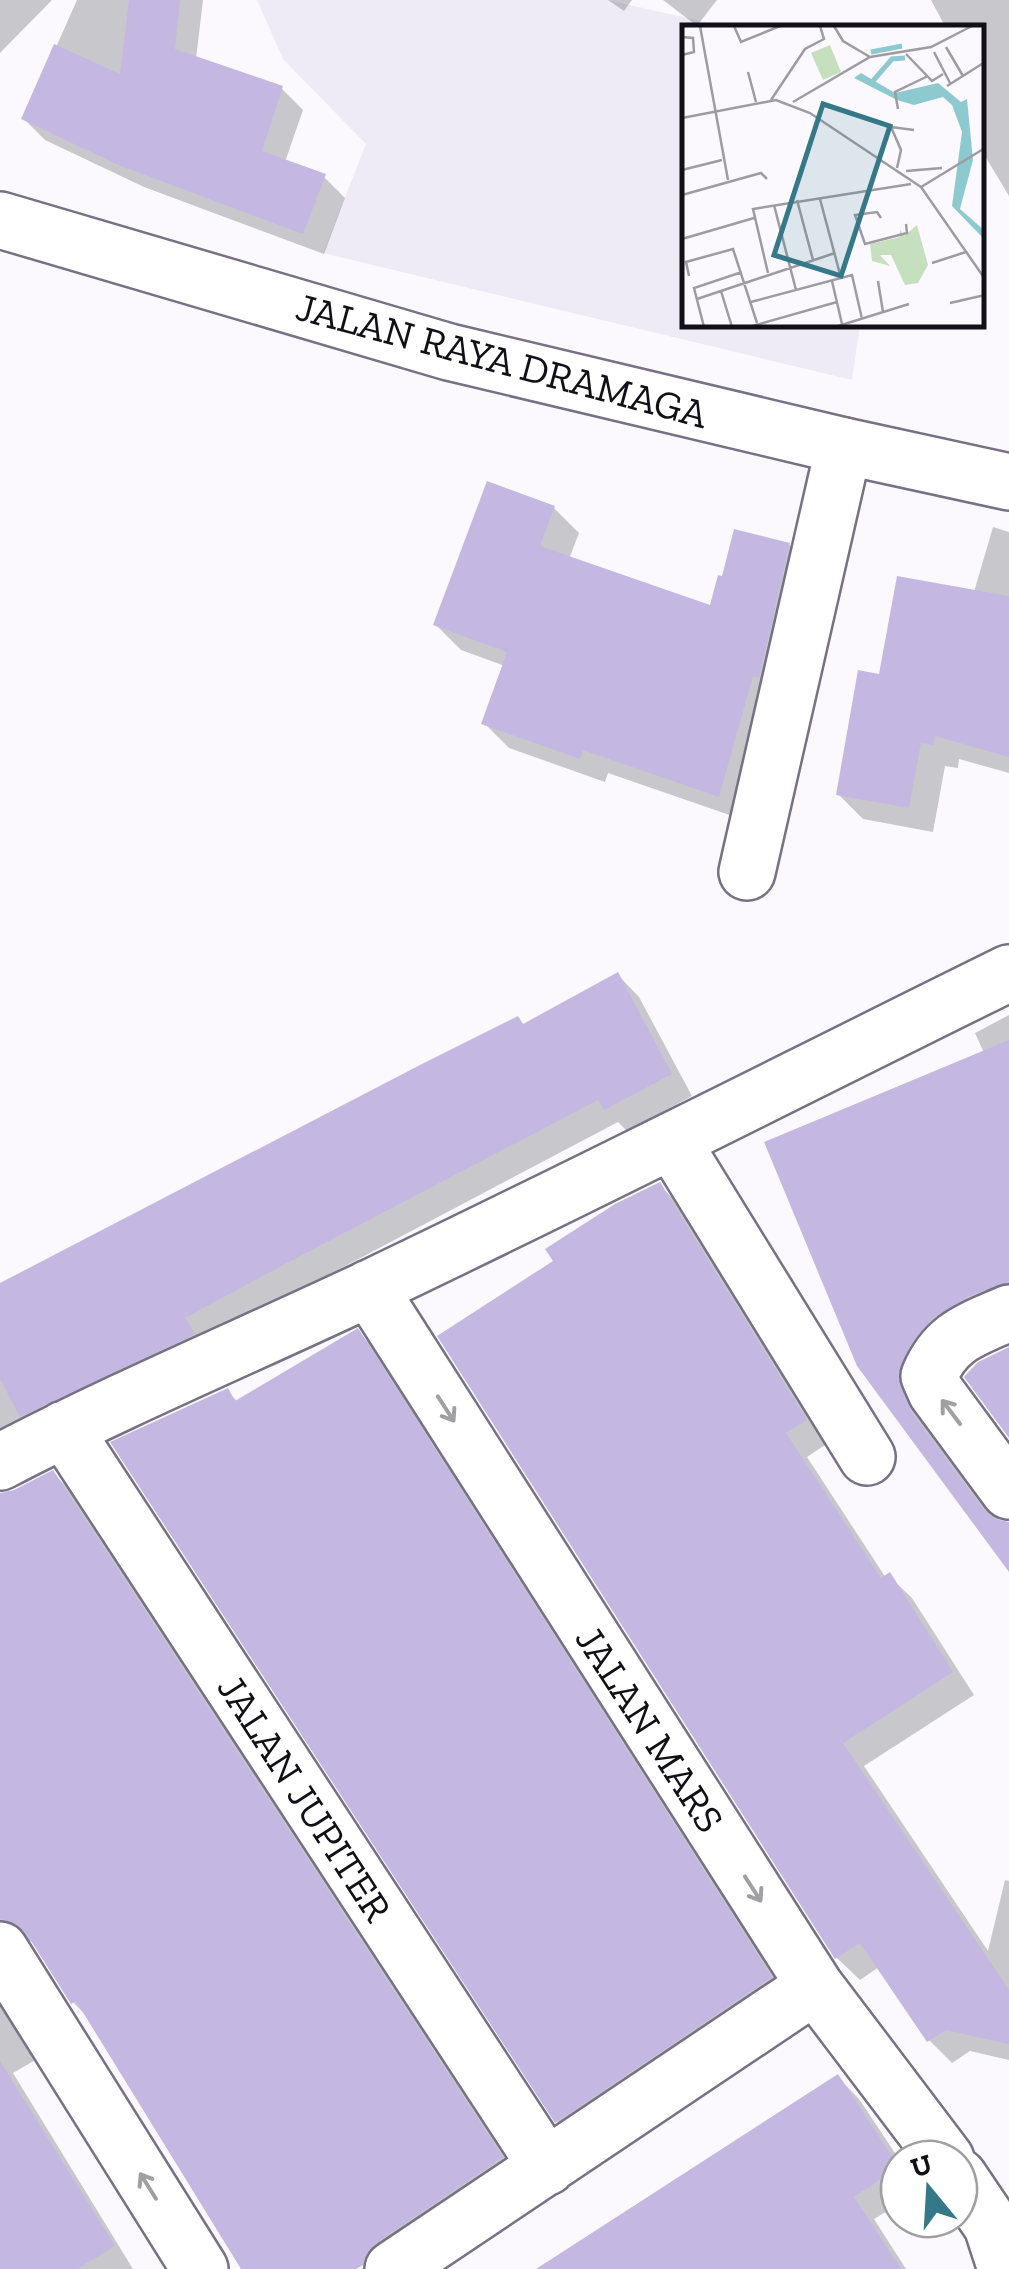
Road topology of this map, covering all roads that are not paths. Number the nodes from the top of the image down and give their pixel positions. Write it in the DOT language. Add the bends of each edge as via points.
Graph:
graph roads {
  1 [pos="0,220"];
  2 [pos="844,446"];
  3 [pos="1009,482"];
  4 [pos="747,872"];
  5 [pos="1009,973"];
  6 [pos="672,1141"];
  7 [pos="369,1288"];
  8 [pos="1009,1314"];
  9 [pos="64,1428"];
  10 [pos="867,1457"];
  11 [pos="0,1462"];
  12 [pos="1009,1491"];
  13 [pos="0,1950"];
  14 [pos="814,1986"];
  15 [pos="931,2139"];
  16 [pos="547,2167"];
  17 [pos="979,2207"];
  18 [pos="200,2269"];
  19 [pos="393,2269"];
  20 [pos="1006,2269"];
  1 -- 2 [label="main road, JALAN RAYA DRAMAGA" via="449,352"];
  2 -- 3 [label="main road, JALAN RAYA DRAMAGA"];
  2 -- 4 [label="main road"];
  5 -- 6 [label="main road"];
  6 -- 7 [label="main road"];
  6 -- 10 [label="main road"];
  7 -- 9 [label="main road"];
  7 -- 14 [label="main road, JALAN MARS, one-way"];
  12 -- 8 [label="main road, one-way" via="929,1376 957,1336"];
  9 -- 11 [label="main road"];
  9 -- 16 [label="main road, JALAN JUPITER"];
  18 -- 13 [label="main road, one-way"];
  14 -- 15 [label="main road, JALAN MARS"];
  14 -- 16 [label="main road"];
  16 -- 19 [label="main road"];
  17 -- 20 [label="main road"];
}
